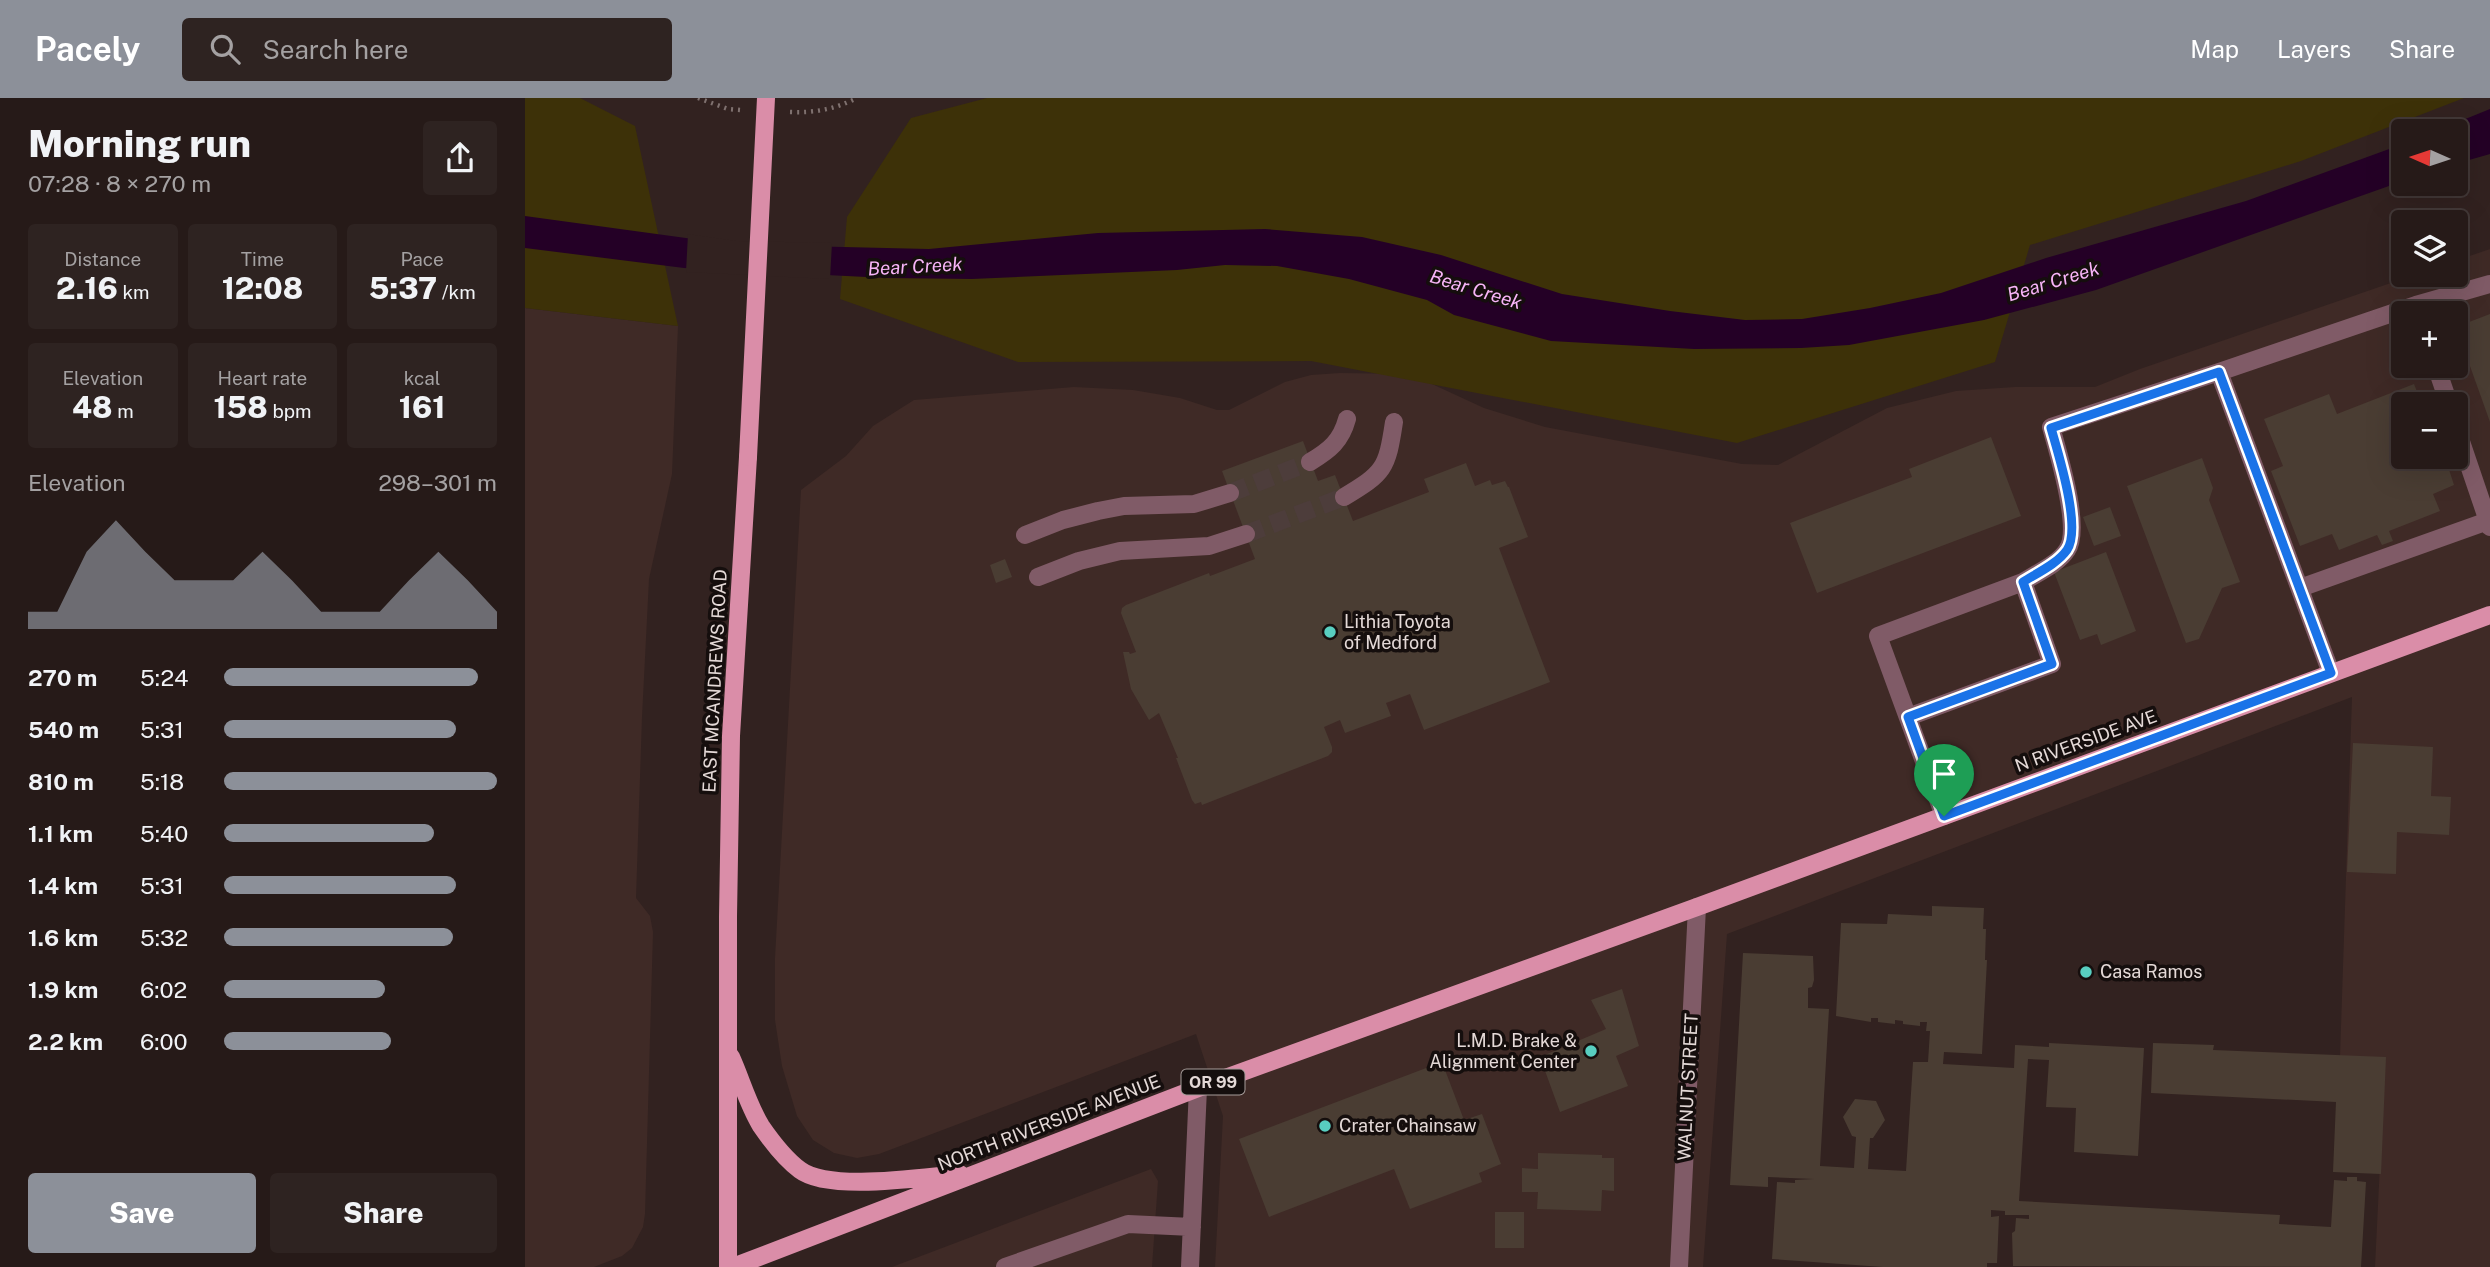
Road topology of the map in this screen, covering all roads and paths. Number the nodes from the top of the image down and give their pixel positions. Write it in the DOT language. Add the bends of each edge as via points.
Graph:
graph roads {
  1 [pos="765,98"];
  2 [pos="2490,284"];
  3 [pos="2440,301"];
  4 [pos="2391,317"];
  5 [pos="2219,372"];
  6 [pos="1347,419"];
  7 [pos="1394,422"];
  8 [pos="2468,462"];
  9 [pos="1310,463"];
  10 [pos="1230,493"];
  11 [pos="1344,497"];
  12 [pos="2489,524"];
  13 [pos="1245,534"];
  14 [pos="1025,535"];
  15 [pos="1038,577"];
  16 [pos="2023,582"];
  17 [pos="2301,588"];
  18 [pos="2490,615"];
  19 [pos="2331,673"];
  20 [pos="1908,717"];
  21 [pos="1944,816"];
  22 [pos="1696,907"];
  23 [pos="727,1049"];
  24 [pos="1198,1088"];
  25 [pos="981,1172"];
  26 [pos="1192,1227"];
  27 [pos="731,1267"];
  28 [pos="1005,1267"];
  29 [pos="1191,1267"];
  30 [pos="1679,1267"];
  1 -- 23 [label="main road, EAST MCANDREWS ROAD, bridge" via="731,736"];
  2 -- 3 [label="street"];
  4 -- 5 [label="street"];
  5 -- 16 [label="street" via="2051,428 2067,485 2072,533 2068,549"];
  5 -- 17 [label="street"];
  6 -- 9 [label="street" via="1332,449"];
  7 -- 11 [label="street" via="1389,454 1375,478"];
  8 -- 12 [label="street"];
  10 -- 14 [label="street" via="1194,504 1098,511"];
  12 -- 17 [label="street"];
  13 -- 15 [label="street" via="1209,546 1120,551"];
  16 -- 20 [label="street" via="2052,664"];
  16 -- 20 [label="street" via="1878,636"];
  17 -- 19 [label="street"];
  18 -- 19 [label="main road, N RIVERSIDE AVE / OR 99"];
  19 -- 21 [label="main road, N RIVERSIDE AVE / OR 99"];
  20 -- 21 [label="street"];
  21 -- 22 [label="main road, N RIVERSIDE AVE / OR 99"];
  22 -- 24 [label="main road, NORTH RIVERSIDE AVENUE / OR 99"];
  22 -- 30 [label="street, WALNUT STREET"];
  23 -- 25 [label="main road" via="759,1123 802,1172 834,1181 879,1181"];
  23 -- 27 [label="main road, EAST MCANDREWS ROAD"];
  24 -- 25 [label="main road, NORTH RIVERSIDE AVENUE / OR 99"];
  24 -- 26 [label="street"];
  25 -- 27 [label="main road, NORTH RIVERSIDE AVENUE / OR 99"];
  26 -- 28 [label="street" via="1128,1224"];
  26 -- 29 [label="street"];
}
